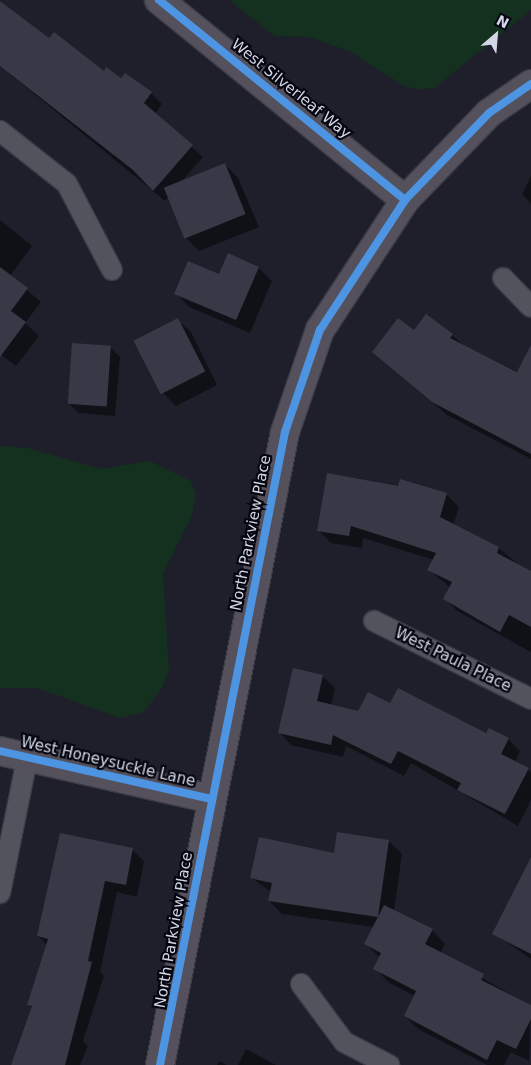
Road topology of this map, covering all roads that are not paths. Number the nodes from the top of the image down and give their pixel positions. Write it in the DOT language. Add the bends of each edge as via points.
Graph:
graph roads {
  1 [pos="160,0"];
  2 [pos="531,84"];
  3 [pos="0,131"];
  4 [pos="405,200"];
  5 [pos="112,270"];
  6 [pos="503,278"];
  7 [pos="531,306"];
  8 [pos="374,621"];
  9 [pos="531,699"];
  10 [pos="0,751"];
  11 [pos="27,758"];
  12 [pos="211,799"];
  13 [pos="0,893"];
  14 [pos="301,984"];
  15 [pos="160,1065"];
  16 [pos="389,1065"];
  1 -- 4 [label="street, West Silverleaf Way"];
  2 -- 4 [label="street, North Parkview Place" via="489,113"];
  3 -- 5 [label="street" via="67,184"];
  4 -- 12 [label="street, North Parkview Place" via="328,315 300,385 285,432"];
  6 -- 7 [label="street"];
  8 -- 9 [label="street, West Paula Place"];
  10 -- 11 [label="street, West Honeysuckle Lane"];
  11 -- 12 [label="street, West Honeysuckle Lane"];
  11 -- 13 [label="street"];
  12 -- 15 [label="street, North Parkview Place" via="170,1030"];
  14 -- 16 [label="street" via="344,1042"];
}
